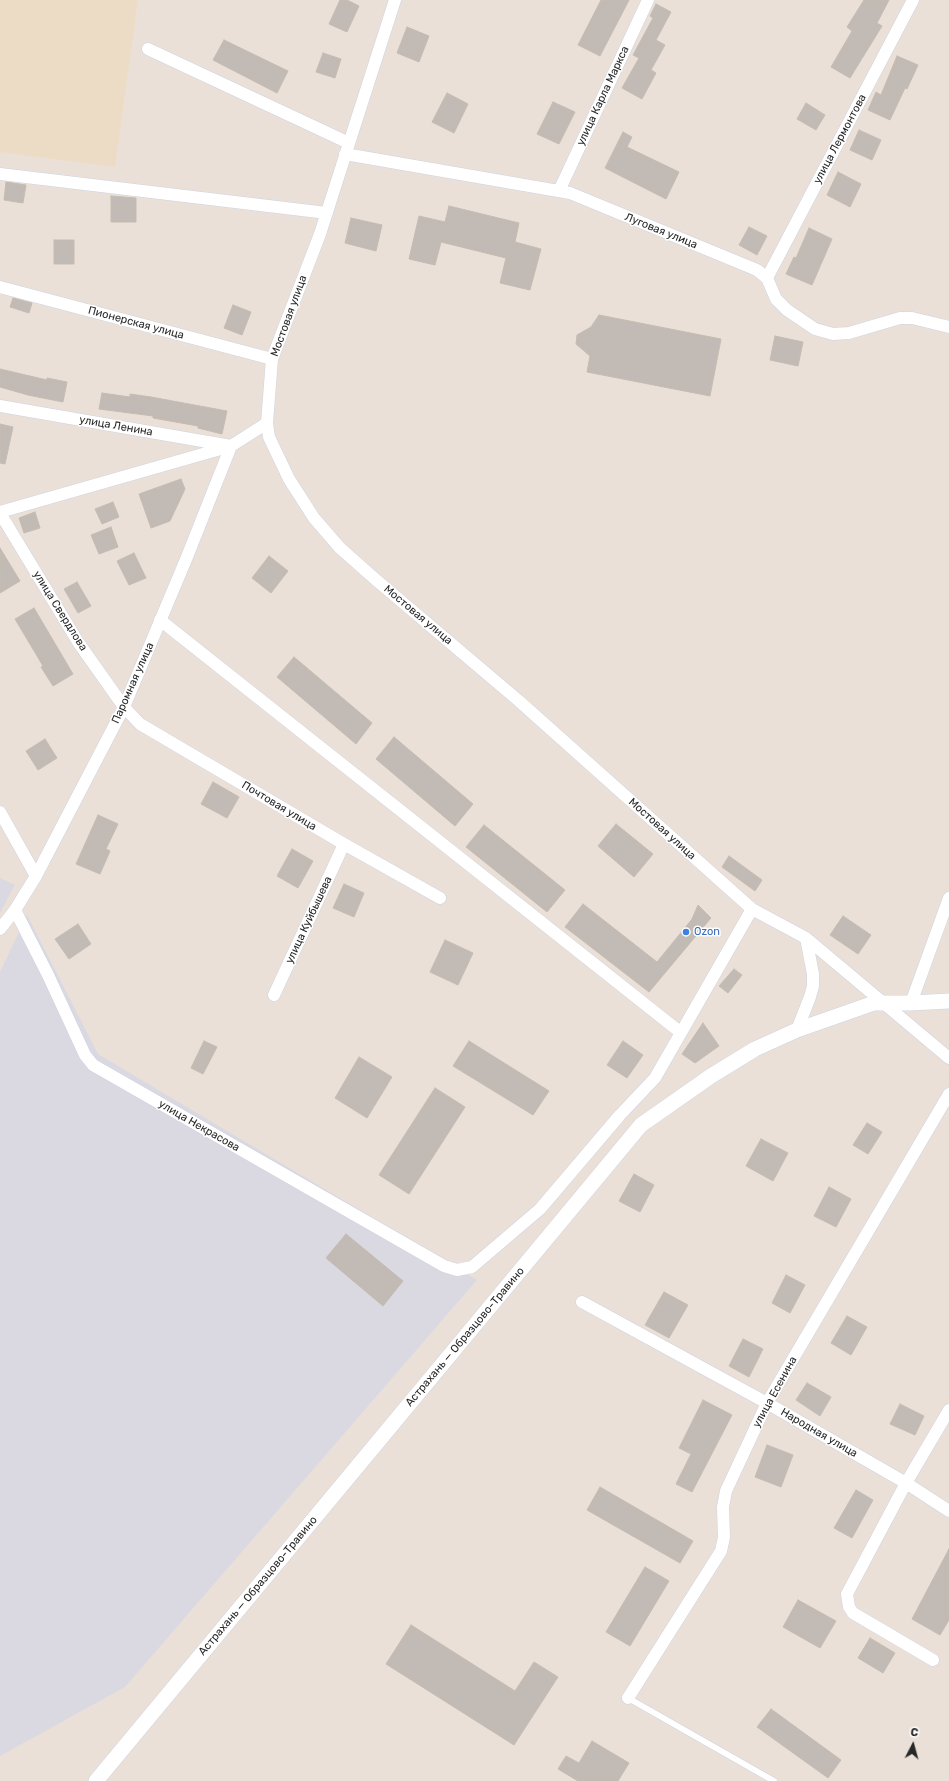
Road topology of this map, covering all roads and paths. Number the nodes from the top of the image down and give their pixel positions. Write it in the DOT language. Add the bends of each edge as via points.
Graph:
graph roads {
  1 [pos="395,0"];
  2 [pos="648,0"];
  3 [pos="913,0"];
  4 [pos="148,49"];
  5 [pos="347,149"];
  6 [pos="0,174"];
  7 [pos="559,191"];
  8 [pos="326,213"];
  9 [pos="767,278"];
  10 [pos="0,287"];
  11 [pos="949,327"];
  12 [pos="272,359"];
  13 [pos="0,406"];
  14 [pos="267,423"];
  15 [pos="231,446"];
  16 [pos="0,512"];
  17 [pos="160,620"];
  18 [pos="124,707"];
  19 [pos="0,812"];
  20 [pos="344,844"];
  21 [pos="36,876"];
  22 [pos="440,898"];
  23 [pos="949,898"];
  24 [pos="752,909"];
  25 [pos="15,910"];
  26 [pos="0,929"];
  27 [pos="806,938"];
  28 [pos="274,995"];
  29 [pos="949,1001"];
  30 [pos="883,1003"];
  31 [pos="911,1003"];
  32 [pos="797,1030"];
  33 [pos="680,1032"];
  34 [pos="949,1058"];
  35 [pos="949,1094"];
  36 [pos="582,1302"];
  37 [pos="767,1403"];
  38 [pos="949,1410"];
  39 [pos="906,1483"];
  40 [pos="949,1511"];
  41 [pos="933,1660"];
  42 [pos="628,1698"];
  43 [pos="96,1781"];
  44 [pos="774,1781"];
  1 -- 5 [label="street, Мостовая улица"];
  2 -- 7 [label="street, улица Карла Маркса"];
  3 -- 9 [label="street, улица Лермонтова"];
  4 -- 5 [label="street, Луговая улица"];
  5 -- 7 [label="street, Луговая улица"];
  5 -- 8 [label="street, Мостовая улица"];
  6 -- 8 [label="street"];
  7 -- 9 [label="street, Луговая улица" via="570,193 743,264"];
  8 -- 12 [label="street, Мостовая улица"];
  9 -- 11 [label="street" via="776,299 786,310 820,331 833,334 849,332 900,318 912,318"];
  10 -- 12 [label="street, Пионерская улица"];
  12 -- 14 [label="street, Мостовая улица"];
  13 -- 15 [label="street, улица Ленина"];
  14 -- 15 [label="street"];
  14 -- 24 [label="street, Мостовая улица" via="269,437 288,479 314,518 340,548 519,701"];
  15 -- 16 [label="street"];
  15 -- 17 [label="street, Паромная улица"];
  16 -- 18 [label="street, улица Свердлова" via="78,642"];
  17 -- 18 [label="street, Паромная улица"];
  17 -- 33 [label="street"];
  18 -- 20 [label="street, Почтовая улица" via="140,724"];
  18 -- 21 [label="street, Паромная улица"];
  19 -- 21 [label="street"];
  20 -- 22 [label="street, Почтовая улица"];
  20 -- 28 [label="street, улица Куйбышева"];
  21 -- 25 [label="street, Паромная улица"];
  23 -- 31 [label="street"];
  24 -- 27 [label="street, Мостовая улица"];
  24 -- 33 [label="street"];
  25 -- 26 [label="street, Паромная улица"];
  25 -- 33 [label="street, улица Некрасова" via="85,1055 93,1065 444,1266 457,1270 472,1267 540,1209 655,1078"];
  27 -- 30 [label="street, Мостовая улица"];
  27 -- 32 [label="street" via="813,986"];
  29 -- 31 [label="street, Астрахань — Образцово-Травино"];
  30 -- 31 [label="street, Астрахань — Образцово-Травино"];
  30 -- 32 [label="street, Астрахань — Образцово-Травино" via="874,1003"];
  30 -- 34 [label="street, Мостовая улица"];
  32 -- 43 [label="street, Астрахань — Образцово-Травино" via="749,1053 711,1076 641,1125"];
  35 -- 37 [label="street, улица Есенина"];
  36 -- 37 [label="street, Народная улица"];
  37 -- 39 [label="street, Народная улица"];
  37 -- 42 [label="street, улица Есенина" via="726,1491 723,1507 724,1537 720,1551"];
  38 -- 39 [label="street"];
  39 -- 40 [label="street, Народная улица"];
  39 -- 41 [label="street" via="849,1588 847,1600 853,1613"];
  42 -- 44 [label="lane"];
}
